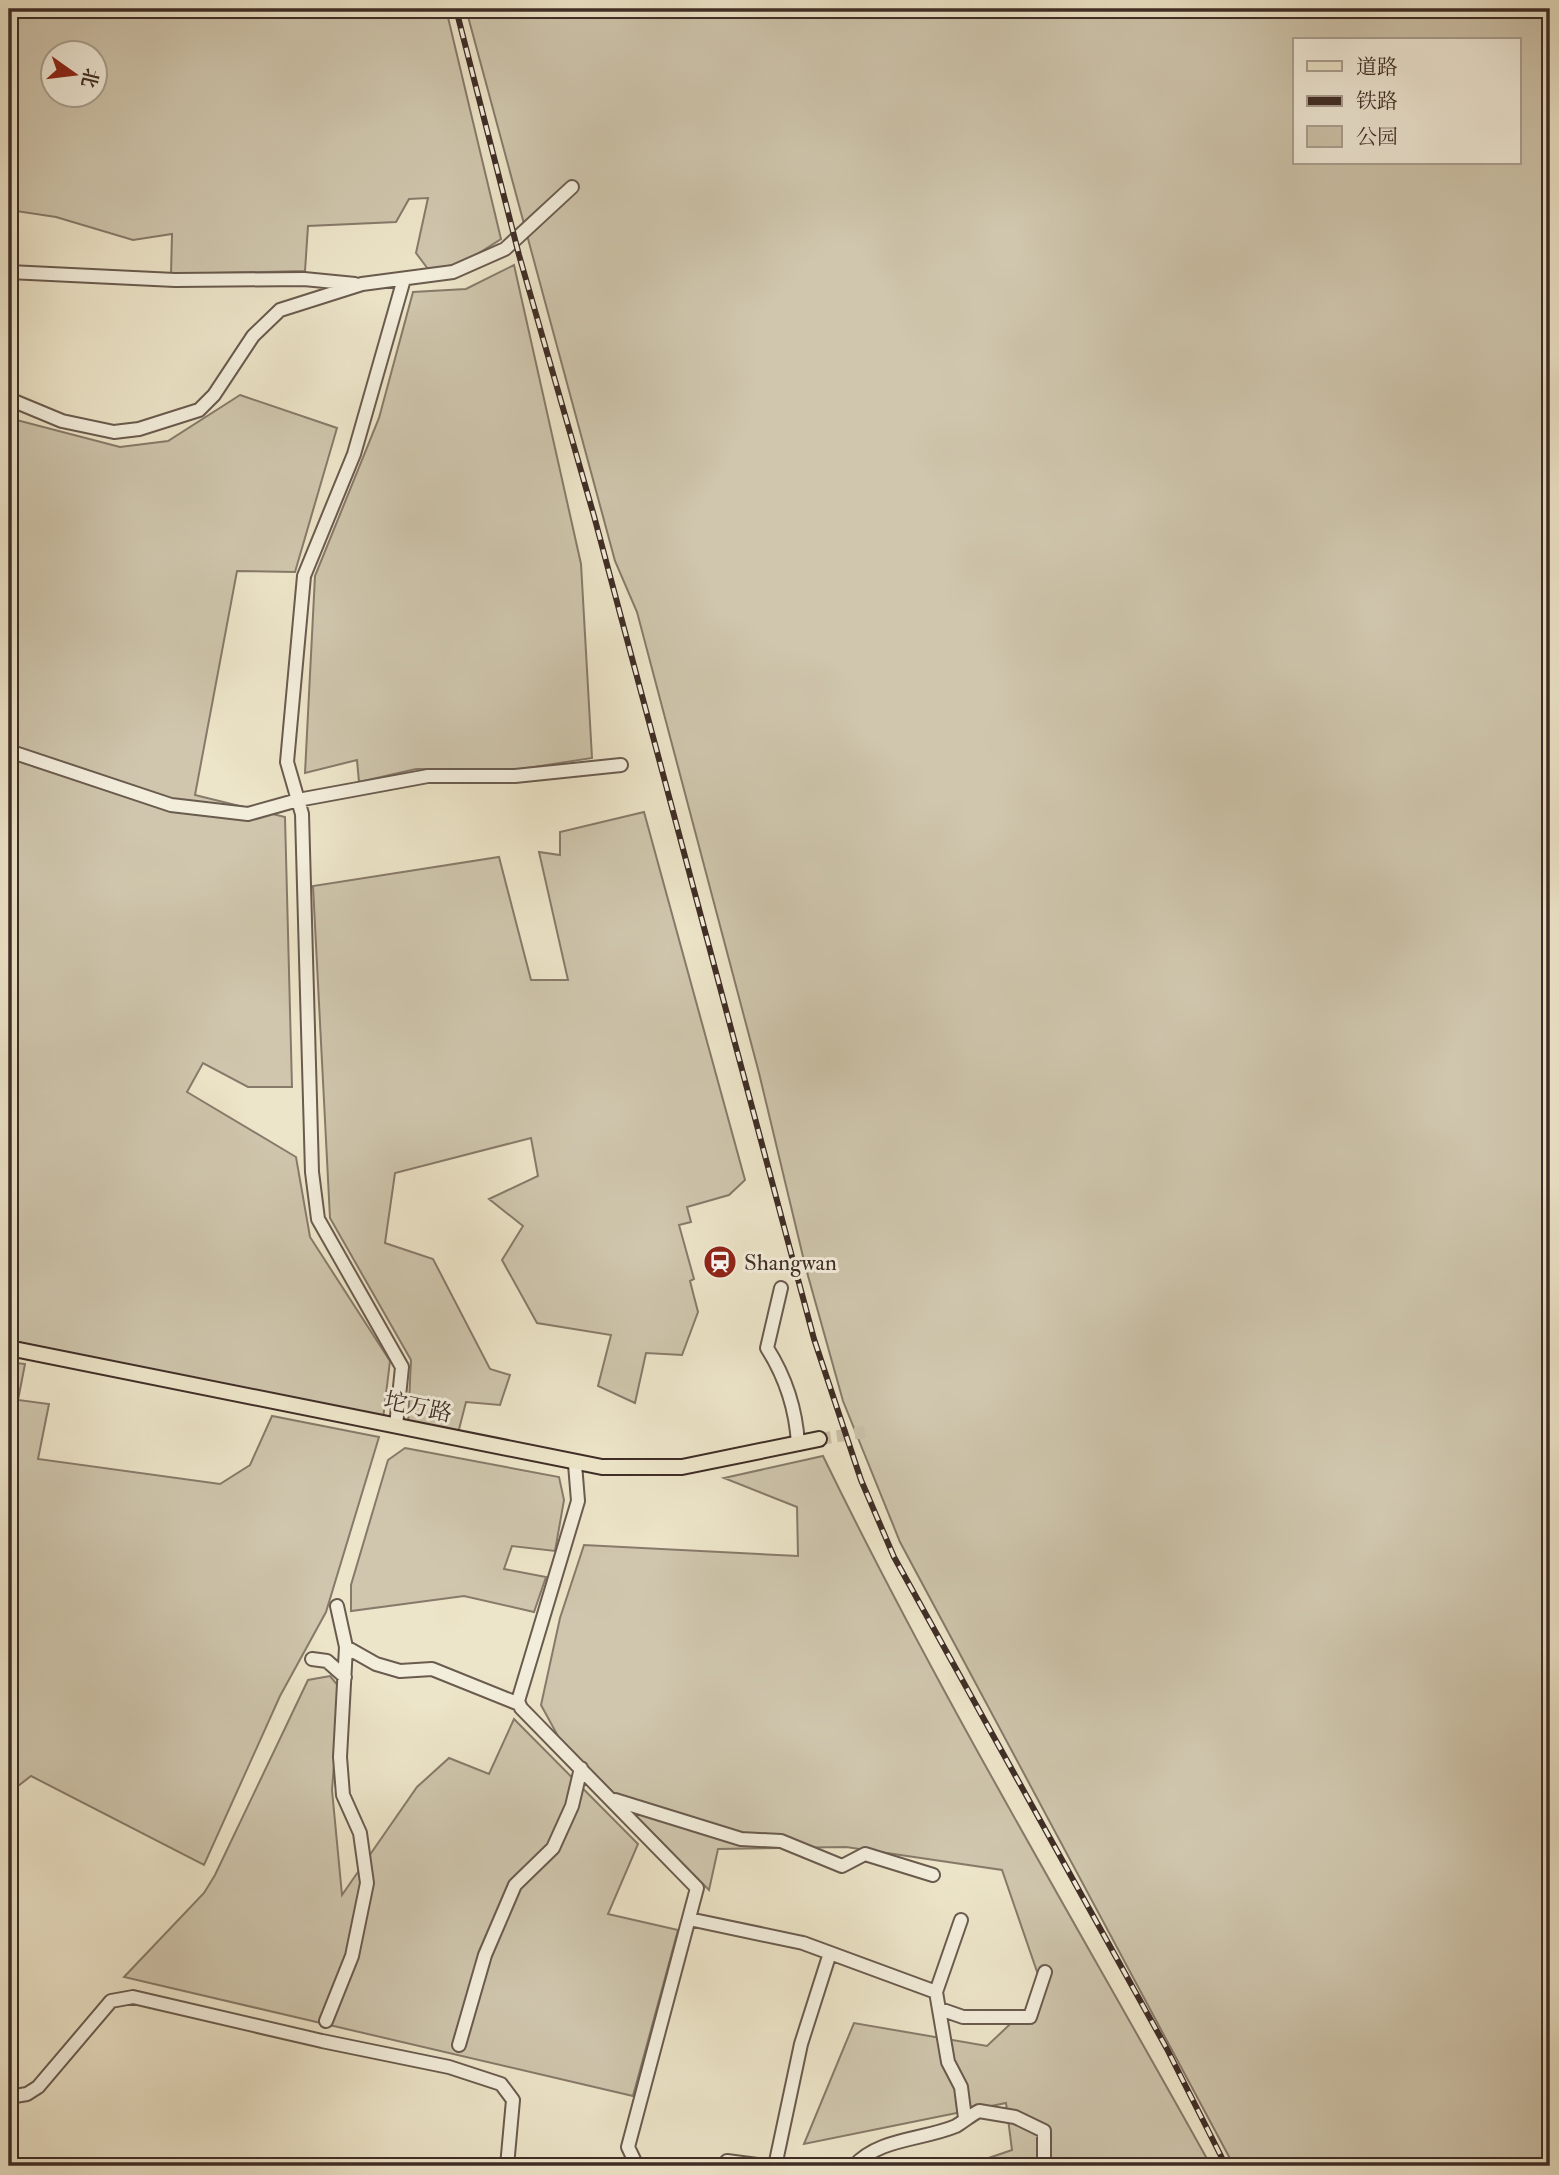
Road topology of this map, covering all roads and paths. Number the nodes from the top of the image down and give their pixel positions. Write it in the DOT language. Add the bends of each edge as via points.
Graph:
graph roads {
  1 [pos="572,187"];
  2 [pos="9,272"];
  3 [pos="404,279"];
  4 [pos="362,284"];
  5 [pos="9,399"];
  6 [pos="9,751"];
  7 [pos="621,765"];
  8 [pos="298,800"];
  9 [pos="781,1288"];
  10 [pos="9,1348"];
  11 [pos="396,1426"];
  12 [pos="819,1439"];
  13 [pos="798,1444"];
  14 [pos="575,1464"];
  15 [pos="337,1606"];
  16 [pos="346,1647"];
  17 [pos="312,1659"];
  18 [pos="345,1677"];
  19 [pos="519,1704"];
  20 [pos="581,1768"];
  21 [pos="612,1799"];
  22 [pos="933,1875"];
  23 [pos="689,1919"];
  24 [pos="961,1920"];
  25 [pos="830,1953"];
  26 [pos="1045,1972"];
  27 [pos="936,1992"];
  28 [pos="940,2010"];
  29 [pos="326,2021"];
  30 [pos="459,2045"];
  31 [pos="9,2097"];
  32 [pos="965,2118"];
  33 [pos="507,2166"];
  34 [pos="637,2166"];
  35 [pos="723,2166"];
  36 [pos="765,2166"];
  37 [pos="775,2166"];
  38 [pos="853,2166"];
  39 [pos="1044,2166"];
  1 -- 3 [label="street" via="505,249 453,272"];
  2 -- 4 [label="street"];
  3 -- 4 [label="street"];
  3 -- 8 [label="street" via="354,454 304,576 287,762"];
  4 -- 5 [label="street" via="280,310 253,336 214,395 199,410 172,420 114,432 62,421"];
  6 -- 8 [label="street" via="171,805 248,814"];
  7 -- 8 [label="street" via="515,776 428,776"];
  8 -- 11 [label="street" via="312,1172 318,1219 402,1367"];
  9 -- 13 [label="street" via="767,1348 790,1398"];
  10 -- 11 [label="main road, 坨万路"];
  11 -- 14 [label="main road, 坨万路"];
  12 -- 13 [label="main road, 坨万路"];
  13 -- 14 [label="main road, 坨万路" via="661,1469"];
  14 -- 19 [label="street" via="578,1502"];
  15 -- 16 [label="street"];
  16 -- 18 [label="street"];
  16 -- 19 [label="street" via="376,1664 400,1671 432,1669"];
  17 -- 18 [label="street" via="327,1661"];
  18 -- 29 [label="street" via="340,1757 343,1796 360,1833 367,1883 352,1956"];
  19 -- 20 [label="street"];
  20 -- 21 [label="street"];
  20 -- 30 [label="street" via="572,1807 553,1848 515,1885 485,1955"];
  21 -- 22 [label="street" via="741,1839 780,1841 842,1866 865,1854"];
  21 -- 23 [label="street" via="697,1888"];
  23 -- 25 [label="street"];
  23 -- 34 [label="street" via="628,2147"];
  24 -- 27 [label="street"];
  25 -- 27 [label="street"];
  25 -- 37 [label="street" via="801,2045"];
  26 -- 28 [label="street" via="1030,2017 963,2017"];
  27 -- 28 [label="street"];
  28 -- 32 [label="street" via="948,2062 961,2087"];
  31 -- 33 [label="street" via="38,2087 111,2001 133,1997 449,2067 501,2084 513,2100"];
  32 -- 38 [label="street" via="958,2125 881,2148"];
  32 -- 39 [label="street" via="979,2111 1037,2125 1044,2131"];
  35 -- 36 [label="street" via="727,2161"];
}
